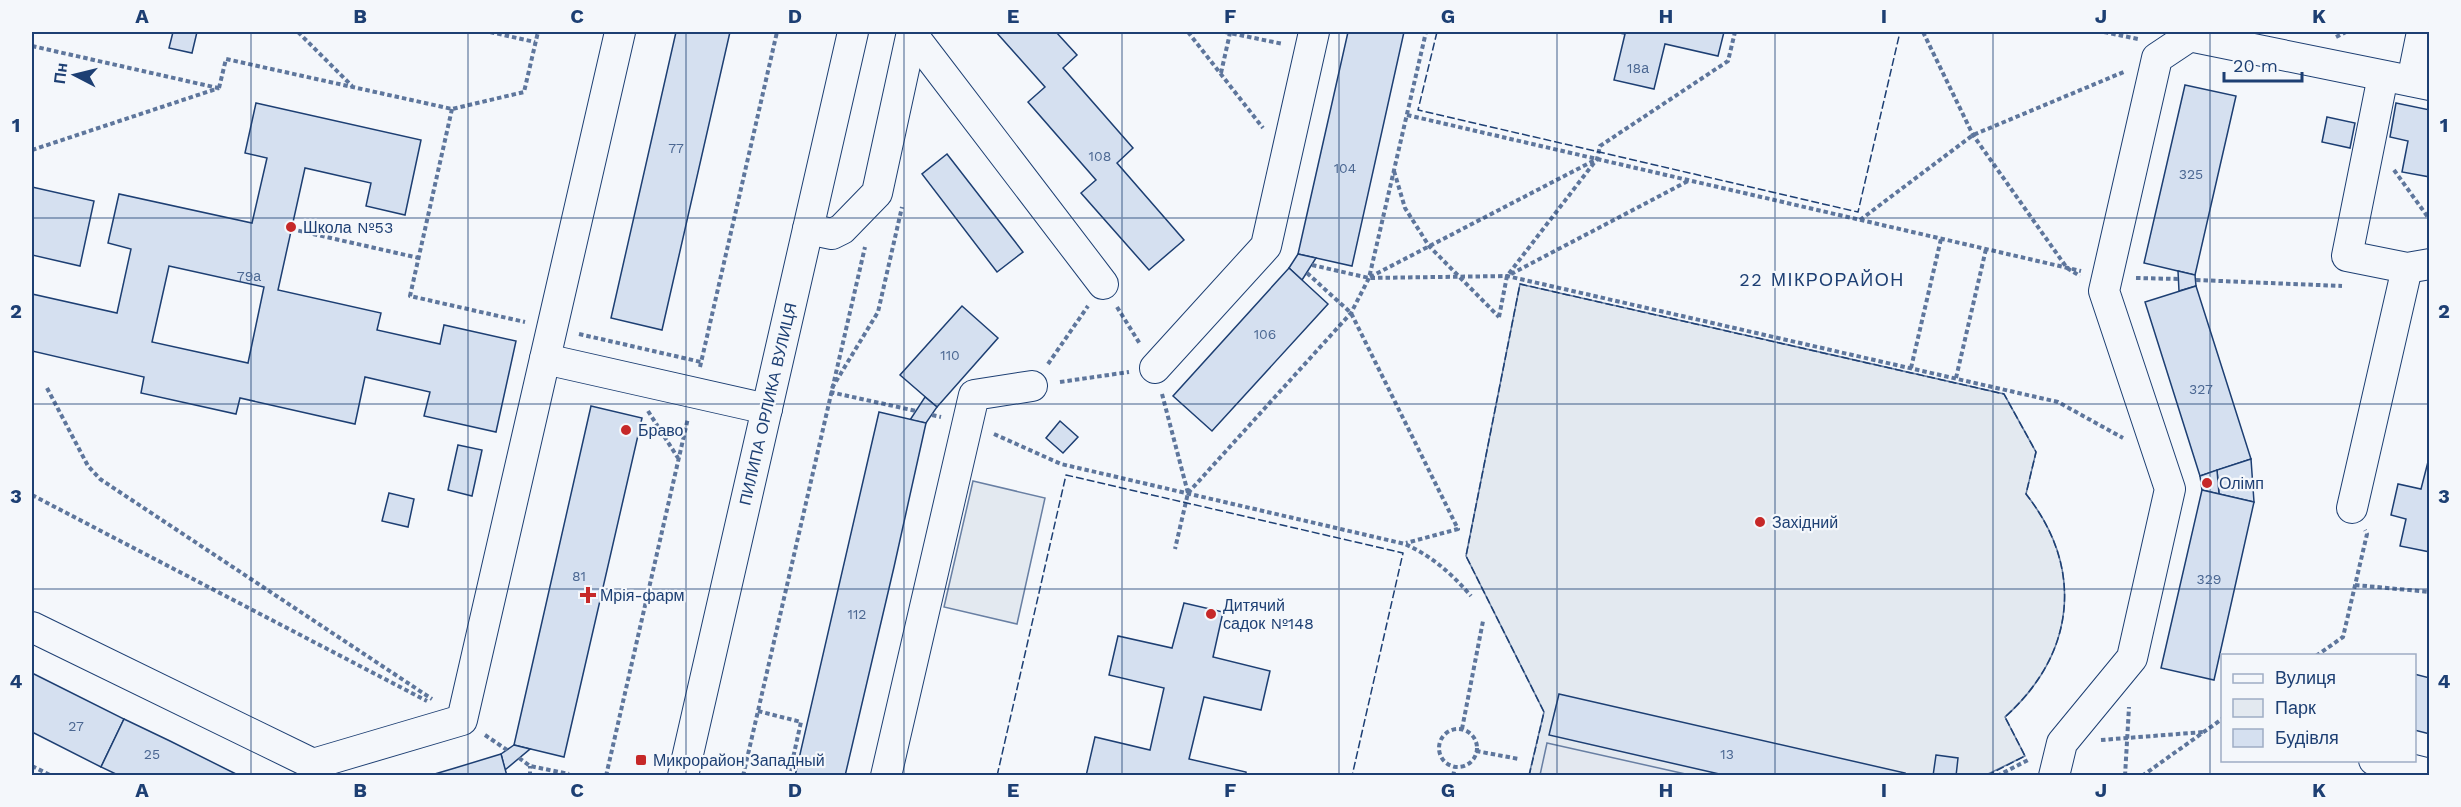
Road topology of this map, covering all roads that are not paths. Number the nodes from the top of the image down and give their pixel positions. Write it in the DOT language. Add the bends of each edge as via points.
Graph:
graph roads {
  1 [pos="620,32"];
  2 [pos="853,32"];
  3 [pos="2422,32"];
  4 [pos="912,33"];
  5 [pos="2204,35"];
  6 [pos="1312,41"];
  7 [pos="2384,76"];
  8 [pos="2421,83"];
  9 [pos="808,229"];
  10 [pos="2418,266"];
  11 [pos="1103,284"];
  12 [pos="545,359"];
  13 [pos="1155,368"];
  14 [pos="1032,386"];
  15 [pos="766,410"];
  16 [pos="2352,508"];
  17 [pos="32,627"];
  18 [pos="2382,762"];
  19 [pos="2430,774"];
  20 [pos="683,776"];
  21 [pos="886,776"];
  22 [pos="2054,776"];
  1 -- 12 [label="street"];
  2 -- 9 [label="street, ПИЛИПА ОРЛИКА ВУЛИЦЯ"];
  3 -- 8 [label="street"];
  4 -- 9 [label="street" via="877,193 842,229 832,234"];
  4 -- 11 [label="street"];
  5 -- 7 [label="street"];
  5 -- 22 [label="street" via="2157,58 2104,291 2170,489 2132,658 2062,743"];
  6 -- 13 [label="street" via="1266,246"];
  7 -- 8 [label="street"];
  7 -- 10 [label="street" via="2347,256"];
  9 -- 15 [label="street, ПИЛИПА ОРЛИКА ВУЛИЦЯ"];
  10 -- 16 [label="street"];
  12 -- 15 [label="street"];
  12 -- 17 [label="street" via="462,720 313,764"];
  14 -- 21 [label="street" via="974,395"];
  15 -- 20 [label="street, ПИЛИПА ОРЛИКА ВУЛИЦЯ"];
  18 -- 19 [label="street"];
}
